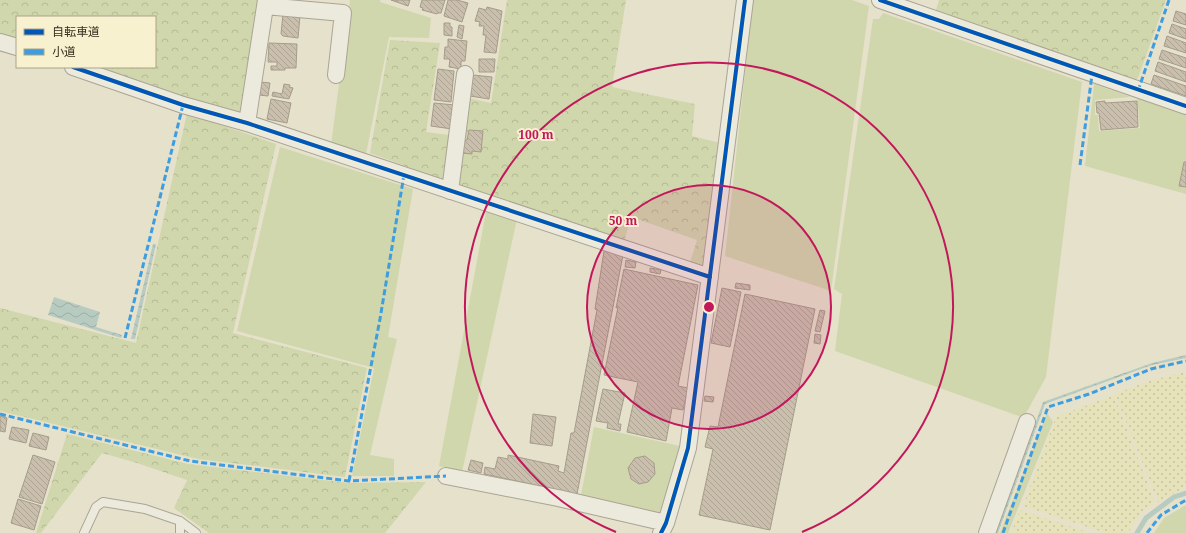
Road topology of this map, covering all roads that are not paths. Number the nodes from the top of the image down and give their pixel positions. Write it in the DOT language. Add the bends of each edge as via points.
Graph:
graph roads {
  1 [pos="744,0"];
  2 [pos="880,0"];
  3 [pos="266,3"];
  4 [pos="0,42"];
  5 [pos="16,47"];
  6 [pos="76,68"];
  7 [pos="336,74"];
  8 [pos="465,74"];
  9 [pos="1186,106"];
  10 [pos="247,123"];
  11 [pos="450,191"];
  12 [pos="710,276"];
  13 [pos="1027,422"];
  14 [pos="446,476"];
  15 [pos="180,521"];
  16 [pos="664,528"];
  17 [pos="84,533"];
  18 [pos="180,533"];
  19 [pos="196,533"];
  20 [pos="987,533"];
  1 -- 12 [label="street"];
  2 -- 9 [label="street"];
  3 -- 7 [label="street" via="343,13"];
  3 -- 10 [label="street"];
  4 -- 5 [label="street"];
  6 -- 10 [label="street" via="183,105"];
  8 -- 11 [label="street"];
  10 -- 11 [label="street"];
  11 -- 12 [label="street"];
  12 -- 16 [label="street" via="688,448"];
  13 -- 20 [label="street"];
  14 -- 16 [label="street" via="558,498"];
  15 -- 17 [label="lane" via="145,509 103,502 96,507"];
  15 -- 18 [label="lane"];
  15 -- 19 [label="lane"];
}
